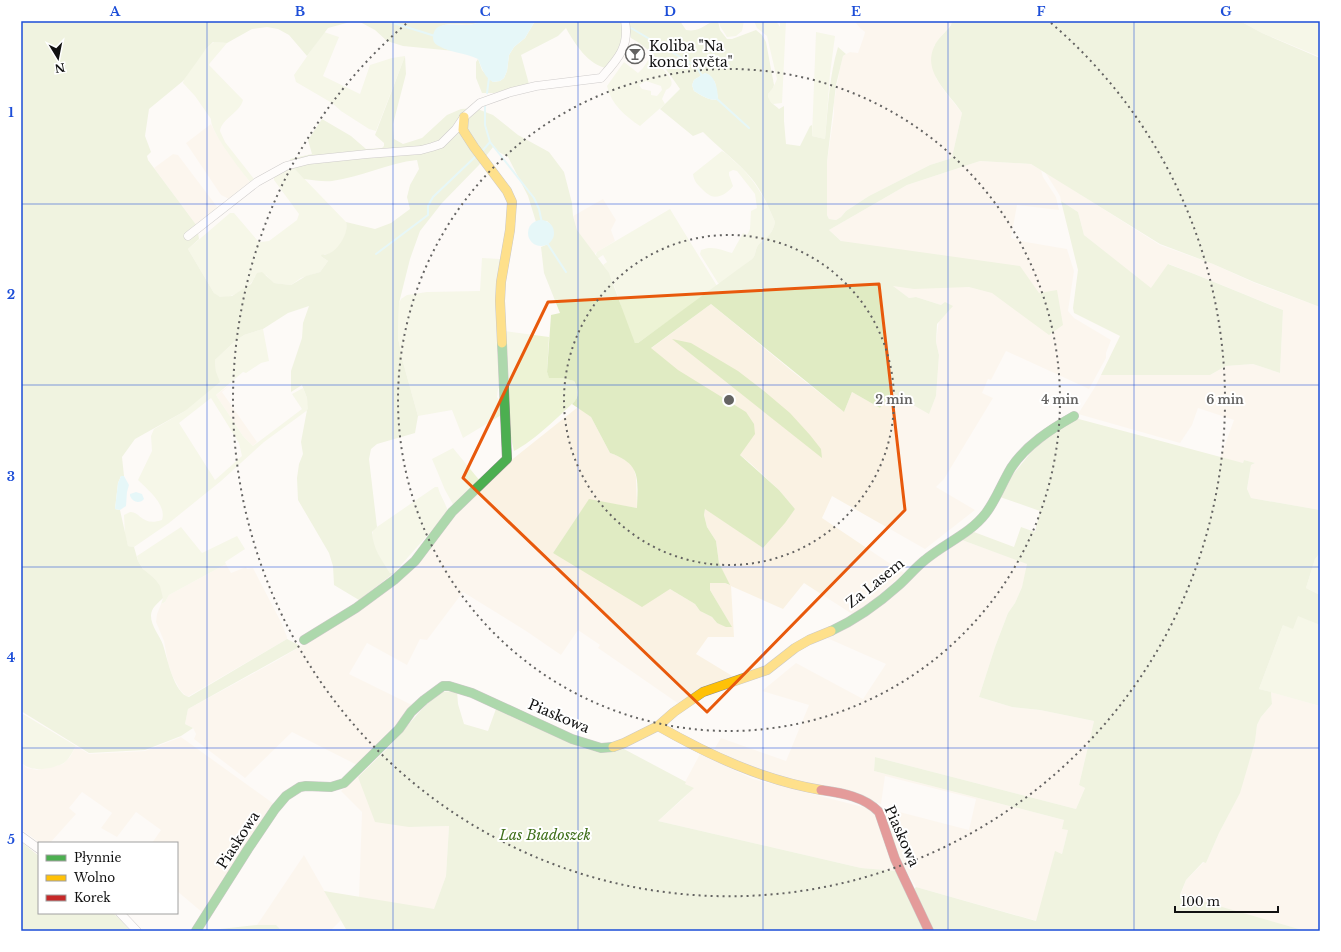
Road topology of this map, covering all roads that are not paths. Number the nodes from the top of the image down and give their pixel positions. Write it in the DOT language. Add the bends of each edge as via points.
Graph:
graph roads {
  1 [pos="625,21"];
  2 [pos="464,117"];
  3 [pos="188,236"];
  4 [pos="1074,416"];
  5 [pos="304,640"];
  6 [pos="658,726"];
  7 [pos="21,836"];
  8 [pos="38,848"];
  9 [pos="121,914"];
  10 [pos="137,931"];
  11 [pos="196,931"];
  12 [pos="930,931"];
  1 -- 2 [label="street" via="626,42 620,55 601,78 536,86 512,92 480,103"];
  2 -- 3 [label="street" via="441,144 432,148 309,160 286,166 257,182"];
  2 -- 5 [label="street" via="463,130 507,191 512,202 500,301 507,459 452,512 415,561 394,580 356,608"];
  4 -- 6 [label="street, Za Lasem" via="1029,447 1012,467 986,513 978,522 926,559 898,586 836,629 795,648 767,670 703,692"];
  6 -- 11 [label="street, Piaskowa" via="618,745 601,748 566,736 472,693 443,686 411,712 399,729 344,783 329,788 307,786 290,793 251,843"];
  6 -- 12 [label="street, Piaskowa" via="697,748 743,769 785,782 856,798 876,808 896,859"];
  7 -- 8 [label="street"];
  9 -- 10 [label="street"];
}
